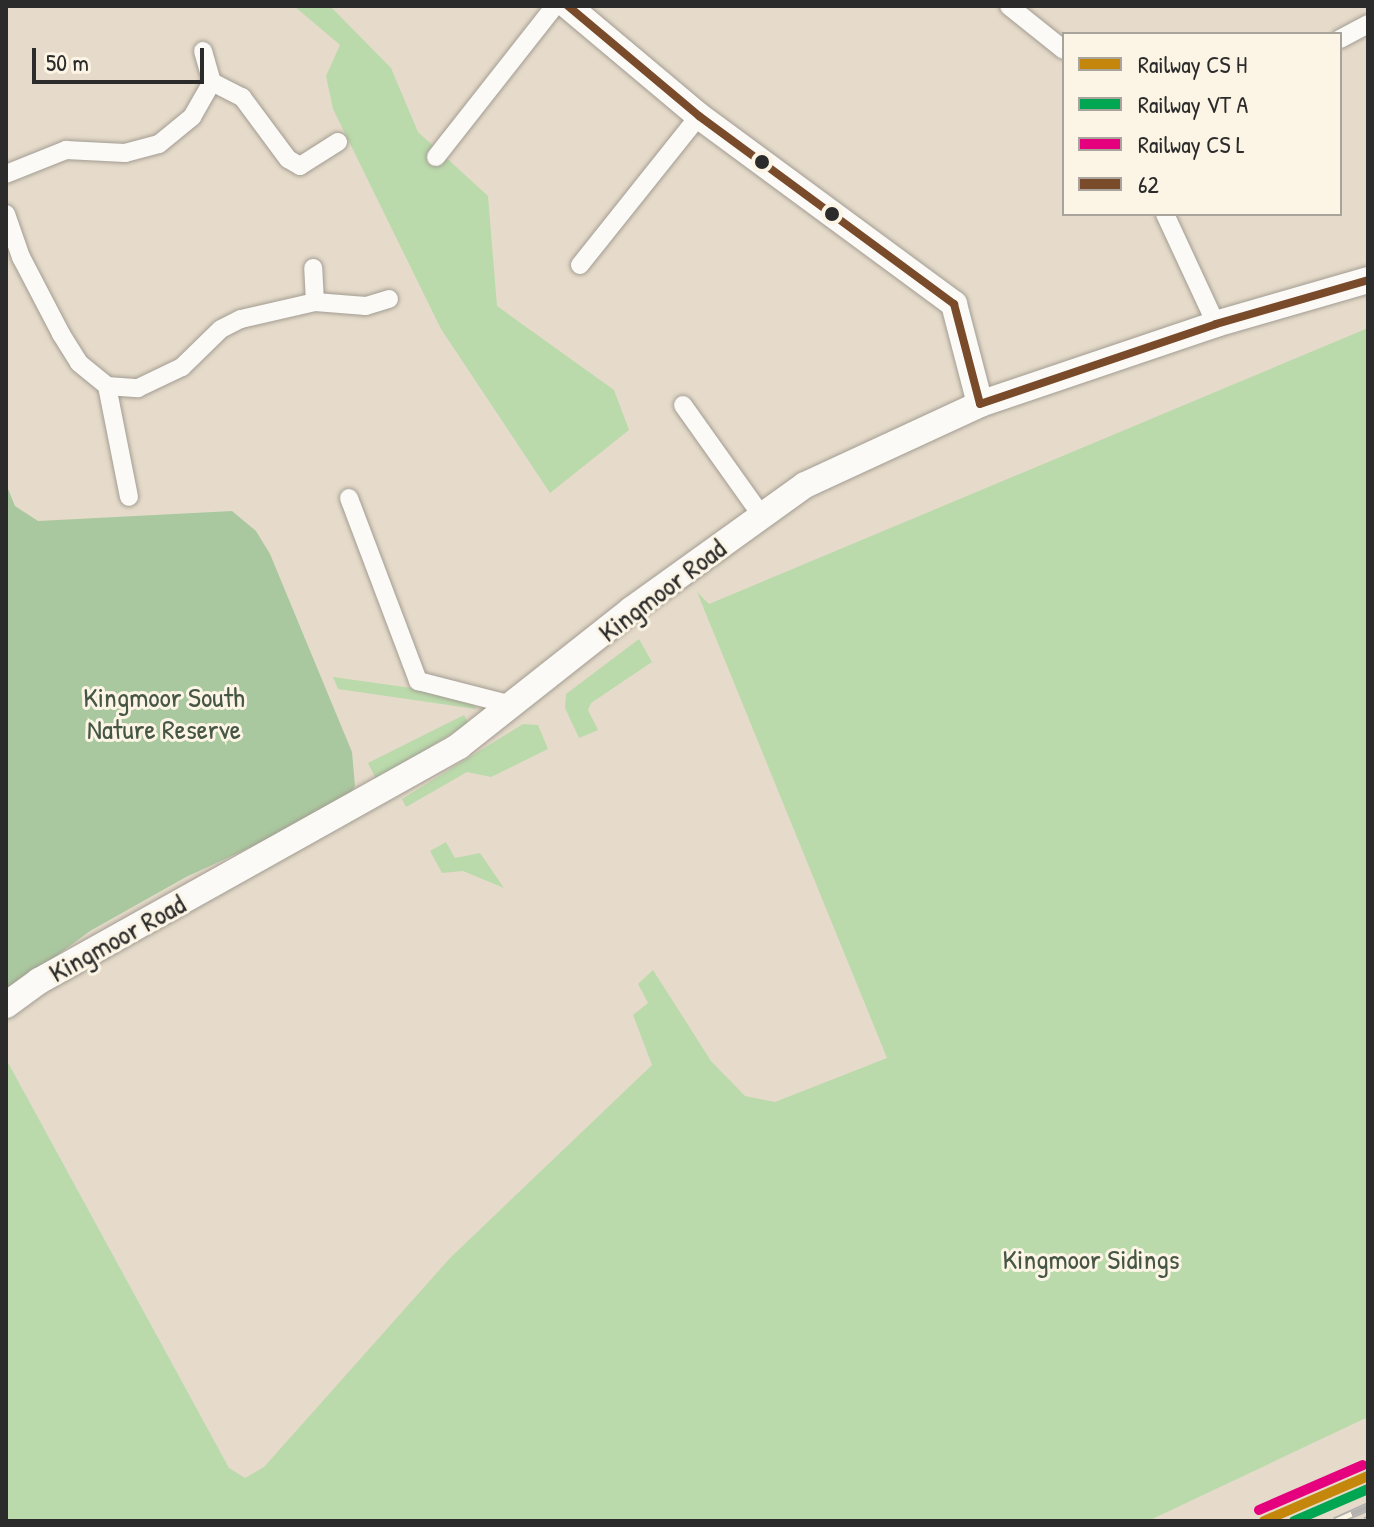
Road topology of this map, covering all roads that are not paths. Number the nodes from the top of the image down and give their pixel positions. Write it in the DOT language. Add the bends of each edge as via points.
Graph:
graph roads {
  1 [pos="555,6"];
  2 [pos="568,6"];
  3 [pos="1009,6"];
  4 [pos="1359,6"];
  5 [pos="1368,23"];
  6 [pos="1342,38"];
  7 [pos="1062,48"];
  8 [pos="203,51"];
  9 [pos="212,82"];
  10 [pos="699,116"];
  11 [pos="338,142"];
  12 [pos="436,157"];
  13 [pos="6,174"];
  14 [pos="6,214"];
  15 [pos="1166,216"];
  16 [pos="580,265"];
  17 [pos="313,268"];
  18 [pos="1368,280"];
  19 [pos="389,299"];
  20 [pos="315,302"];
  21 [pos="1216,324"];
  22 [pos="107,386"];
  23 [pos="980,404"];
  24 [pos="683,405"];
  25 [pos="129,497"];
  26 [pos="349,498"];
  27 [pos="762,516"];
  28 [pos="512,705"];
  29 [pos="6,1005"];
  1 -- 12 [label="street"];
  2 -- 10 [label="street"];
  3 -- 7 [label="street"];
  4 -- 5 [label="street"];
  5 -- 6 [label="street"];
  8 -- 9 [label="street"];
  9 -- 11 [label="street" via="242,97 288,159 300,166"];
  9 -- 13 [label="street" via="192,117 159,144 125,153 66,150"];
  10 -- 16 [label="street"];
  10 -- 23 [label="street" via="954,304"];
  14 -- 22 [label="street" via="21,257 61,334 79,363"];
  15 -- 21 [label="street"];
  17 -- 20 [label="street"];
  18 -- 21 [label="street, Kingmoor Road"];
  19 -- 20 [label="street" via="366,306"];
  20 -- 22 [label="street" via="241,319 221,329 182,367 138,388"];
  21 -- 23 [label="street, Kingmoor Road"];
  22 -- 25 [label="street"];
  23 -- 27 [label="street, Kingmoor Road" via="805,485"];
  24 -- 27 [label="street"];
  26 -- 28 [label="street" via="418,681"];
  27 -- 28 [label="street, Kingmoor Road"];
  28 -- 29 [label="street, Kingmoor Road" via="459,746 379,794 39,981"];
}
